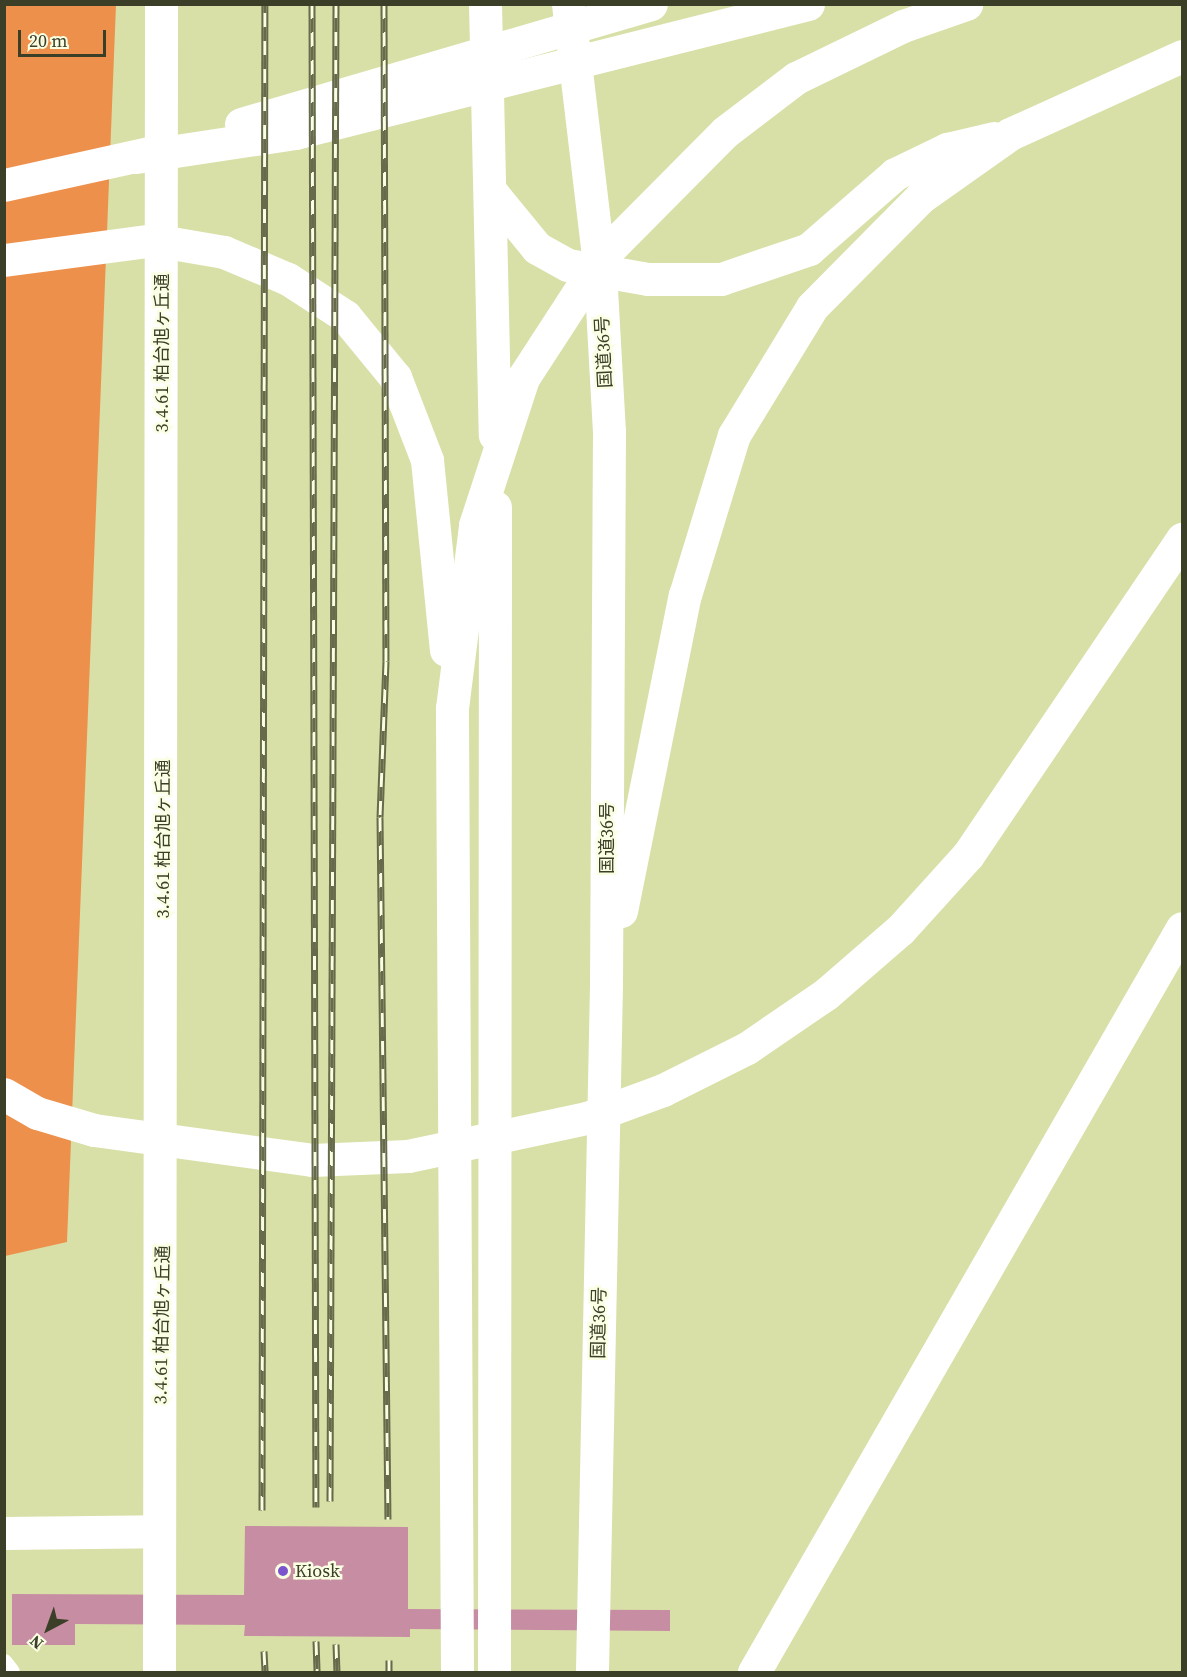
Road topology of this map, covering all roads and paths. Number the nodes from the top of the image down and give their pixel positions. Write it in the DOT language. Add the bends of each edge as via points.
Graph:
graph roads {
  1 [pos="161,4"];
  2 [pos="486,4"];
  3 [pos="568,4"];
  4 [pos="651,4"];
  5 [pos="808,4"];
  6 [pos="966,4"];
  7 [pos="1182,56"];
  8 [pos="1010,134"];
  9 [pos="120,161"];
  10 [pos="4,185"];
  11 [pos="492,193"];
  12 [pos="4,260"];
  13 [pos="600,271"];
  14 [pos="1182,539"];
  15 [pos="452,708"];
  16 [pos="1182,928"];
  17 [pos="606,985"];
  18 [pos="4,1094"];
  19 [pos="4,1105"];
  20 [pos="37,1113"];
  21 [pos="158,1532"];
  22 [pos="4,1533"];
  23 [pos="4,1663"];
  24 [pos="11,1672"];
  25 [pos="159,1672"];
  26 [pos="457,1672"];
  27 [pos="494,1672"];
  28 [pos="592,1672"];
  29 [pos="754,1672"];
  1 -- 21 [label="main road, 3.4.61 柏台旭ヶ丘通" via="163,1269"];
  2 -- 11 [label="main road"];
  3 -- 13 [label="main road, 国道36号"];
  4 -- 9 [label="main road"];
  5 -- 9 [label="main road" via="295,133"];
  6 -- 15 [label="main road" via="903,26 796,78 724,132 603,255 523,378 475,525"];
  7 -- 8 [label="main road"];
  8 -- 13 [label="main road" via="947,149 895,174 809,249 770,267 721,279 648,279"];
  8 -- 17 [label="main road" via="921,197 812,307 734,435 685,595"];
  9 -- 10 [label="main road"];
  11 -- 13 [label="main road" via="537,248 568,266"];
  11 -- 27 [label="main road"];
  12 -- 15 [label="main road" via="100,243 154,240 224,252 288,279 345,316 394,377 428,460"];
  13 -- 17 [label="main road, 国道36号" via="609,431"];
  14 -- 20 [label="main road" via="968,855 900,930 826,994 747,1048 663,1090 587,1118 408,1156 312,1160 94,1130"];
  15 -- 26 [label="main road" via="459,1253"];
  16 -- 29 [label="main road"];
  17 -- 28 [label="main road, 国道36号"];
  18 -- 20 [label="main road"];
  19 -- 20 [label="main road"];
  21 -- 22 [label="main road"];
  21 -- 25 [label="main road, 3.4.61 柏台旭ヶ丘通"];
  23 -- 24 [label="lane"];
}
